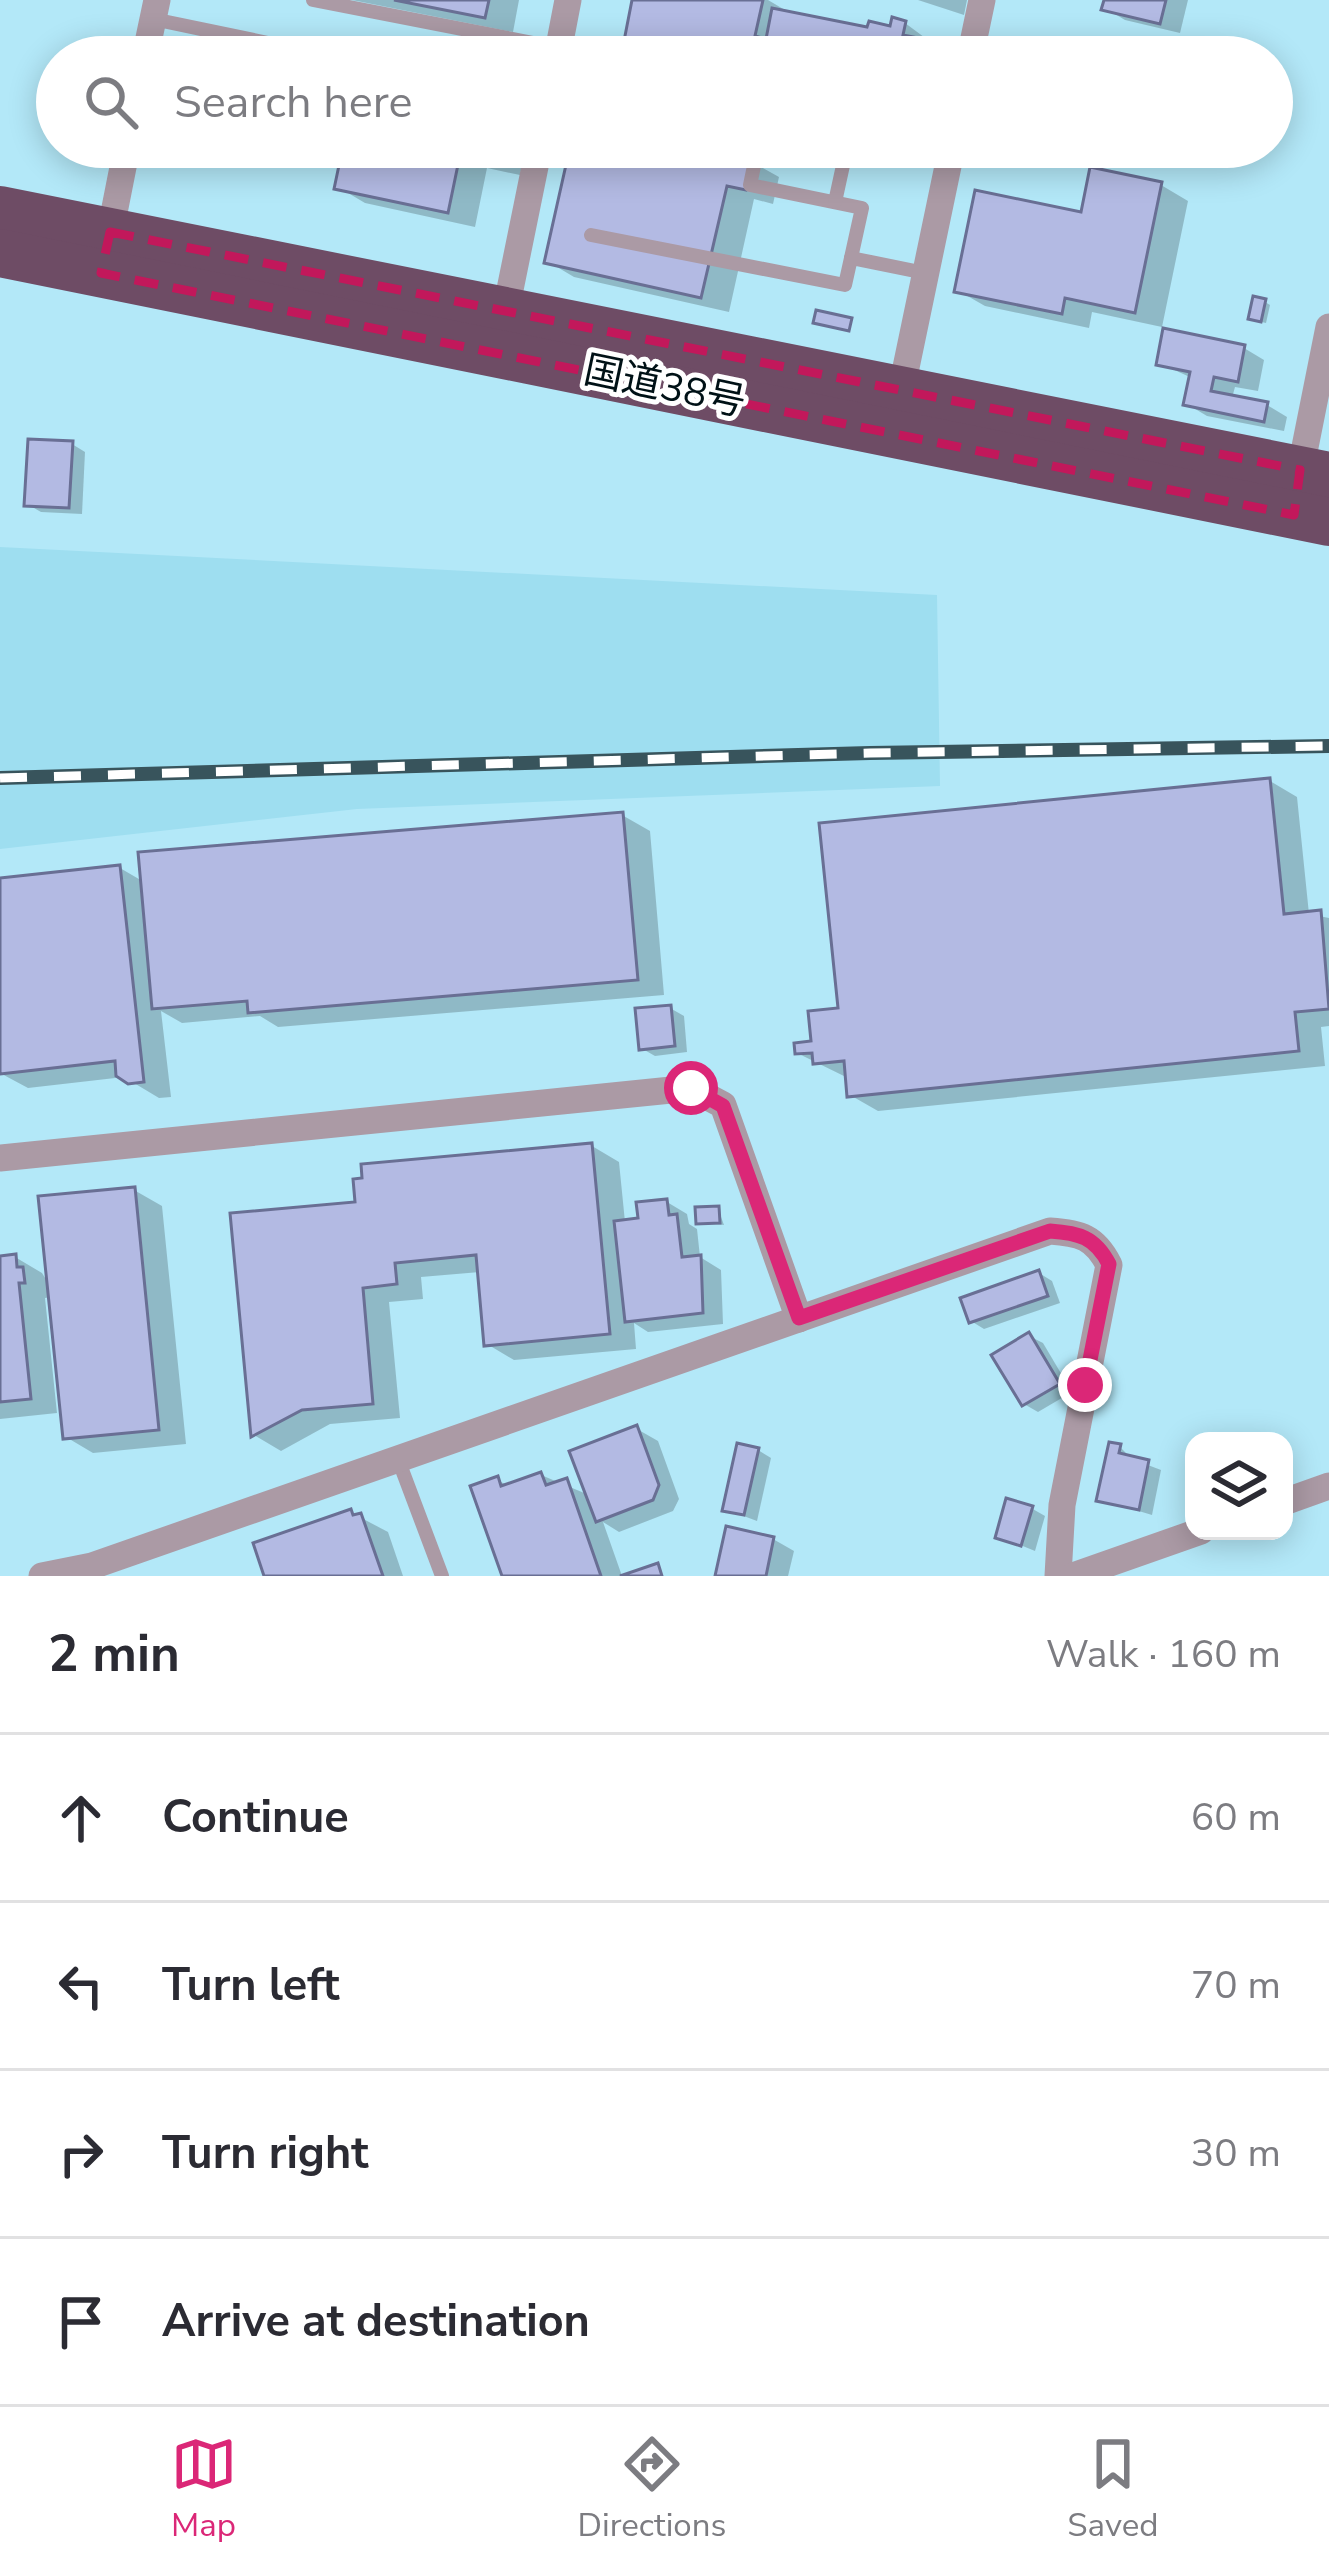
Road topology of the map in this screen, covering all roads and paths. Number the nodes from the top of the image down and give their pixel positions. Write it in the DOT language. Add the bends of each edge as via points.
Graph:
graph roads {
  1 [pos="313,0"];
  2 [pos="568,0"];
  3 [pos="982,0"];
  4 [pos="155,10"];
  5 [pos="255,36"];
  6 [pos="479,36"];
  7 [pos="561,36"];
  8 [pos="974,36"];
  9 [pos="123,168"];
  10 [pos="535,168"];
  11 [pos="753,168"];
  12 [pos="842,168"];
  13 [pos="948,168"];
  14 [pos="835,202"];
  15 [pos="0,210"];
  16 [pos="591,235"];
  17 [pos="105,252"];
  18 [pos="0,254"];
  19 [pos="851,258"];
  20 [pos="926,273"];
  21 [pos="1329,327"];
  22 [pos="502,330"];
  23 [pos="897,411"];
  24 [pos="1313,496"];
  25 [pos="0,1158"];
  26 [pos="799,1318"];
  27 [pos="398,1459"];
  28 [pos="1329,1486"];
  29 [pos="1293,1499"];
  30 [pos="1185,1537"];
  31 [pos="92,1571"];
  32 [pos="42,1576"];
  33 [pos="442,1576"];
  34 [pos="1058,1576"];
  35 [pos="1073,1576"];
  1 -- 6 [label="lane"];
  2 -- 7 [label="street"];
  3 -- 8 [label="street"];
  4 -- 5 [label="lane"];
  9 -- 17 [label="street"];
  10 -- 22 [label="street"];
  11 -- 14 [label="lane" via="750,184"];
  12 -- 14 [label="lane"];
  13 -- 20 [label="street"];
  14 -- 19 [label="lane" via="862,208"];
  15 -- 17 [label="highway, 国道38号"];
  16 -- 19 [label="lane" via="845,286"];
  17 -- 18 [label="highway, 国道38号"];
  17 -- 22 [label="highway, 国道38号"];
  19 -- 20 [label="lane"];
  20 -- 23 [label="street"];
  21 -- 24 [label="street"];
  22 -- 23 [label="highway, 国道38号"];
  23 -- 24 [label="highway, 国道38号"];
  25 -- 26 [label="street" via="691,1088 723,1106"];
  26 -- 27 [label="street"];
  26 -- 34 [label="street" via="1050,1231 1080,1233 1100,1247 1109,1264 1061,1505"];
  27 -- 31 [label="street"];
  27 -- 33 [label="lane"];
  28 -- 29 [label="street"];
  30 -- 35 [label="street"];
  31 -- 32 [label="street"];
}
